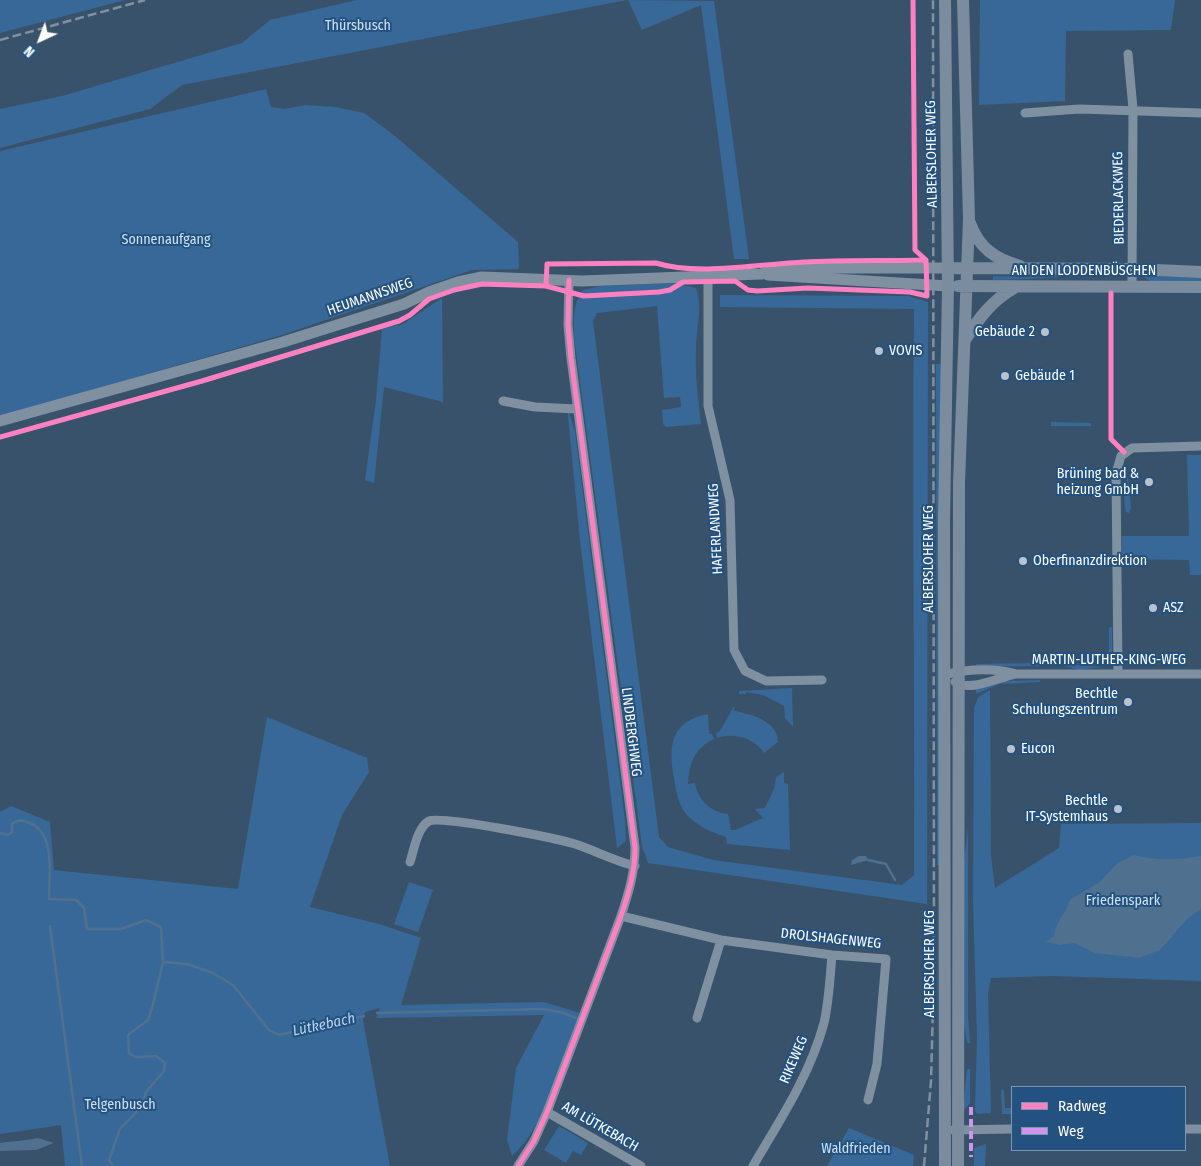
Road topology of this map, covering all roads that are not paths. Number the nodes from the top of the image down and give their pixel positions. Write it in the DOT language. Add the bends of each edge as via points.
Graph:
graph roads {
  1 [pos="945,0"];
  2 [pos="964,0"];
  3 [pos="1128,54"];
  4 [pos="1133,109"];
  5 [pos="1025,113"];
  6 [pos="1201,113"];
  7 [pos="969,219"];
  8 [pos="948,268"];
  9 [pos="967,269"];
  10 [pos="1133,269"];
  11 [pos="1032,270"];
  12 [pos="1201,272"];
  13 [pos="761,274"];
  14 [pos="708,276"];
  15 [pos="569,280"];
  16 [pos="948,286"];
  17 [pos="966,286"];
  18 [pos="1019,286"];
  19 [pos="1132,286"];
  20 [pos="1201,286"];
  21 [pos="965,340"];
  22 [pos="503,401"];
  23 [pos="578,409"];
  24 [pos="0,420"];
  25 [pos="1201,446"];
  26 [pos="960,671"];
  27 [pos="1017,674"];
  28 [pos="1118,674"];
  29 [pos="1201,674"];
  30 [pos="944,676"];
  31 [pos="822,680"];
  32 [pos="960,685"];
  33 [pos="410,862"];
  34 [pos="635,866"];
  35 [pos="621,916"];
  36 [pos="721,940"];
  37 [pos="832,955"];
  38 [pos="697,1018"];
  39 [pos="868,1100"];
  40 [pos="547,1112"];
  41 [pos="1011,1129"];
  42 [pos="1186,1129"];
  43 [pos="1201,1129"];
  44 [pos="945,1130"];
  45 [pos="959,1130"];
  46 [pos="518,1166"];
  47 [pos="639,1166"];
  48 [pos="753,1166"];
  49 [pos="945,1166"];
  50 [pos="958,1166"];
  1 -- 8 [label="main road, ALBERSLOHER WEG"];
  2 -- 7 [label="main road, ALBERSLOHER WEG"];
  3 -- 4 [label="street, BIEDERLACKWEG"];
  4 -- 5 [label="street" via="1079,108"];
  4 -- 6 [label="street"];
  4 -- 10 [label="street, BIEDERLACKWEG"];
  7 -- 9 [label="main road, ALBERSLOHER WEG"];
  7 -- 11 [label="main road" via="973,232 988,252"];
  8 -- 9 [label="main road, AN DEN LODDENBÜSCHEN"];
  8 -- 13 [label="street, HEUMANNSWEG" via="837,268"];
  8 -- 16 [label="main road, ALBERSLOHER WEG"];
  9 -- 11 [label="main road, AN DEN LODDENBÜSCHEN"];
  9 -- 17 [label="main road, ALBERSLOHER WEG"];
  10 -- 11 [label="main road, AN DEN LODDENBÜSCHEN"];
  10 -- 12 [label="main road, AN DEN LODDENBÜSCHEN"];
  10 -- 19 [label="street, BIEDERLACKWEG"];
  13 -- 14 [label="street, HEUMANNSWEG"];
  13 -- 16 [label="street, HEUMANNSWEG"];
  14 -- 15 [label="street, HEUMANNSWEG"];
  14 -- 31 [label="street, HAFERLANDWEG" via="708,406 730,500 734,650 745,671 766,681"];
  15 -- 23 [label="street, LINDBERGHWEG" via="568,325"];
  15 -- 24 [label="street, HEUMANNSWEG" via="496,276 458,282 404,304 283,342"];
  16 -- 17 [label="main road, AN DEN LODDENBÜSCHEN"];
  16 -- 30 [label="main road, ALBERSLOHER WEG"];
  17 -- 18 [label="main road, AN DEN LODDENBÜSCHEN"];
  17 -- 21 [label="main road, ALBERSLOHER WEG"];
  18 -- 19 [label="main road, AN DEN LODDENBÜSCHEN"];
  18 -- 21 [label="main road" via="990,304"];
  19 -- 20 [label="main road, AN DEN LODDENBÜSCHEN"];
  21 -- 26 [label="main road, ALBERSLOHER WEG" via="959,483"];
  22 -- 23 [label="street" via="535,407"];
  23 -- 34 [label="street, LINDBERGHWEG"];
  25 -- 28 [label="street" via="1132,448 1124,452 1118,463"];
  26 -- 27 [label="street, MARTIN-LUTHER-KING-WEG"];
  26 -- 30 [label="street, MARTIN-LUTHER-KING-WEG"];
  26 -- 32 [label="main road, ALBERSLOHER WEG"];
  27 -- 28 [label="street, MARTIN-LUTHER-KING-WEG"];
  27 -- 32 [label="street, MARTIN-LUTHER-KING-WEG" via="974,685"];
  28 -- 29 [label="street, MARTIN-LUTHER-KING-WEG"];
  30 -- 32 [label="street"];
  30 -- 44 [label="main road, ALBERSLOHER WEG"];
  32 -- 45 [label="main road, ALBERSLOHER WEG"];
  33 -- 34 [label="street" via="422,826 431,820 458,821 577,844 615,862"];
  34 -- 35 [label="street, LINDBERGHWEG"];
  35 -- 36 [label="street, DROLSHAGENWEG"];
  35 -- 40 [label="street, LINDBERGHWEG"];
  36 -- 37 [label="street, DROLSHAGENWEG"];
  36 -- 38 [label="street"];
  37 -- 39 [label="street, DROLSHAGENWEG" via="886,959 878,1064"];
  37 -- 48 [label="street, RIKEWEG" via="824,1022 811,1060"];
  40 -- 46 [label="street, LINDBERGHWEG"];
  40 -- 47 [label="street, AM LÜTKEBACH"];
  41 -- 45 [label="street"];
  42 -- 43 [label="street"];
  44 -- 45 [label="street"];
  44 -- 49 [label="main road, ALBERSLOHER WEG"];
  45 -- 50 [label="main road, ALBERSLOHER WEG"];
}
